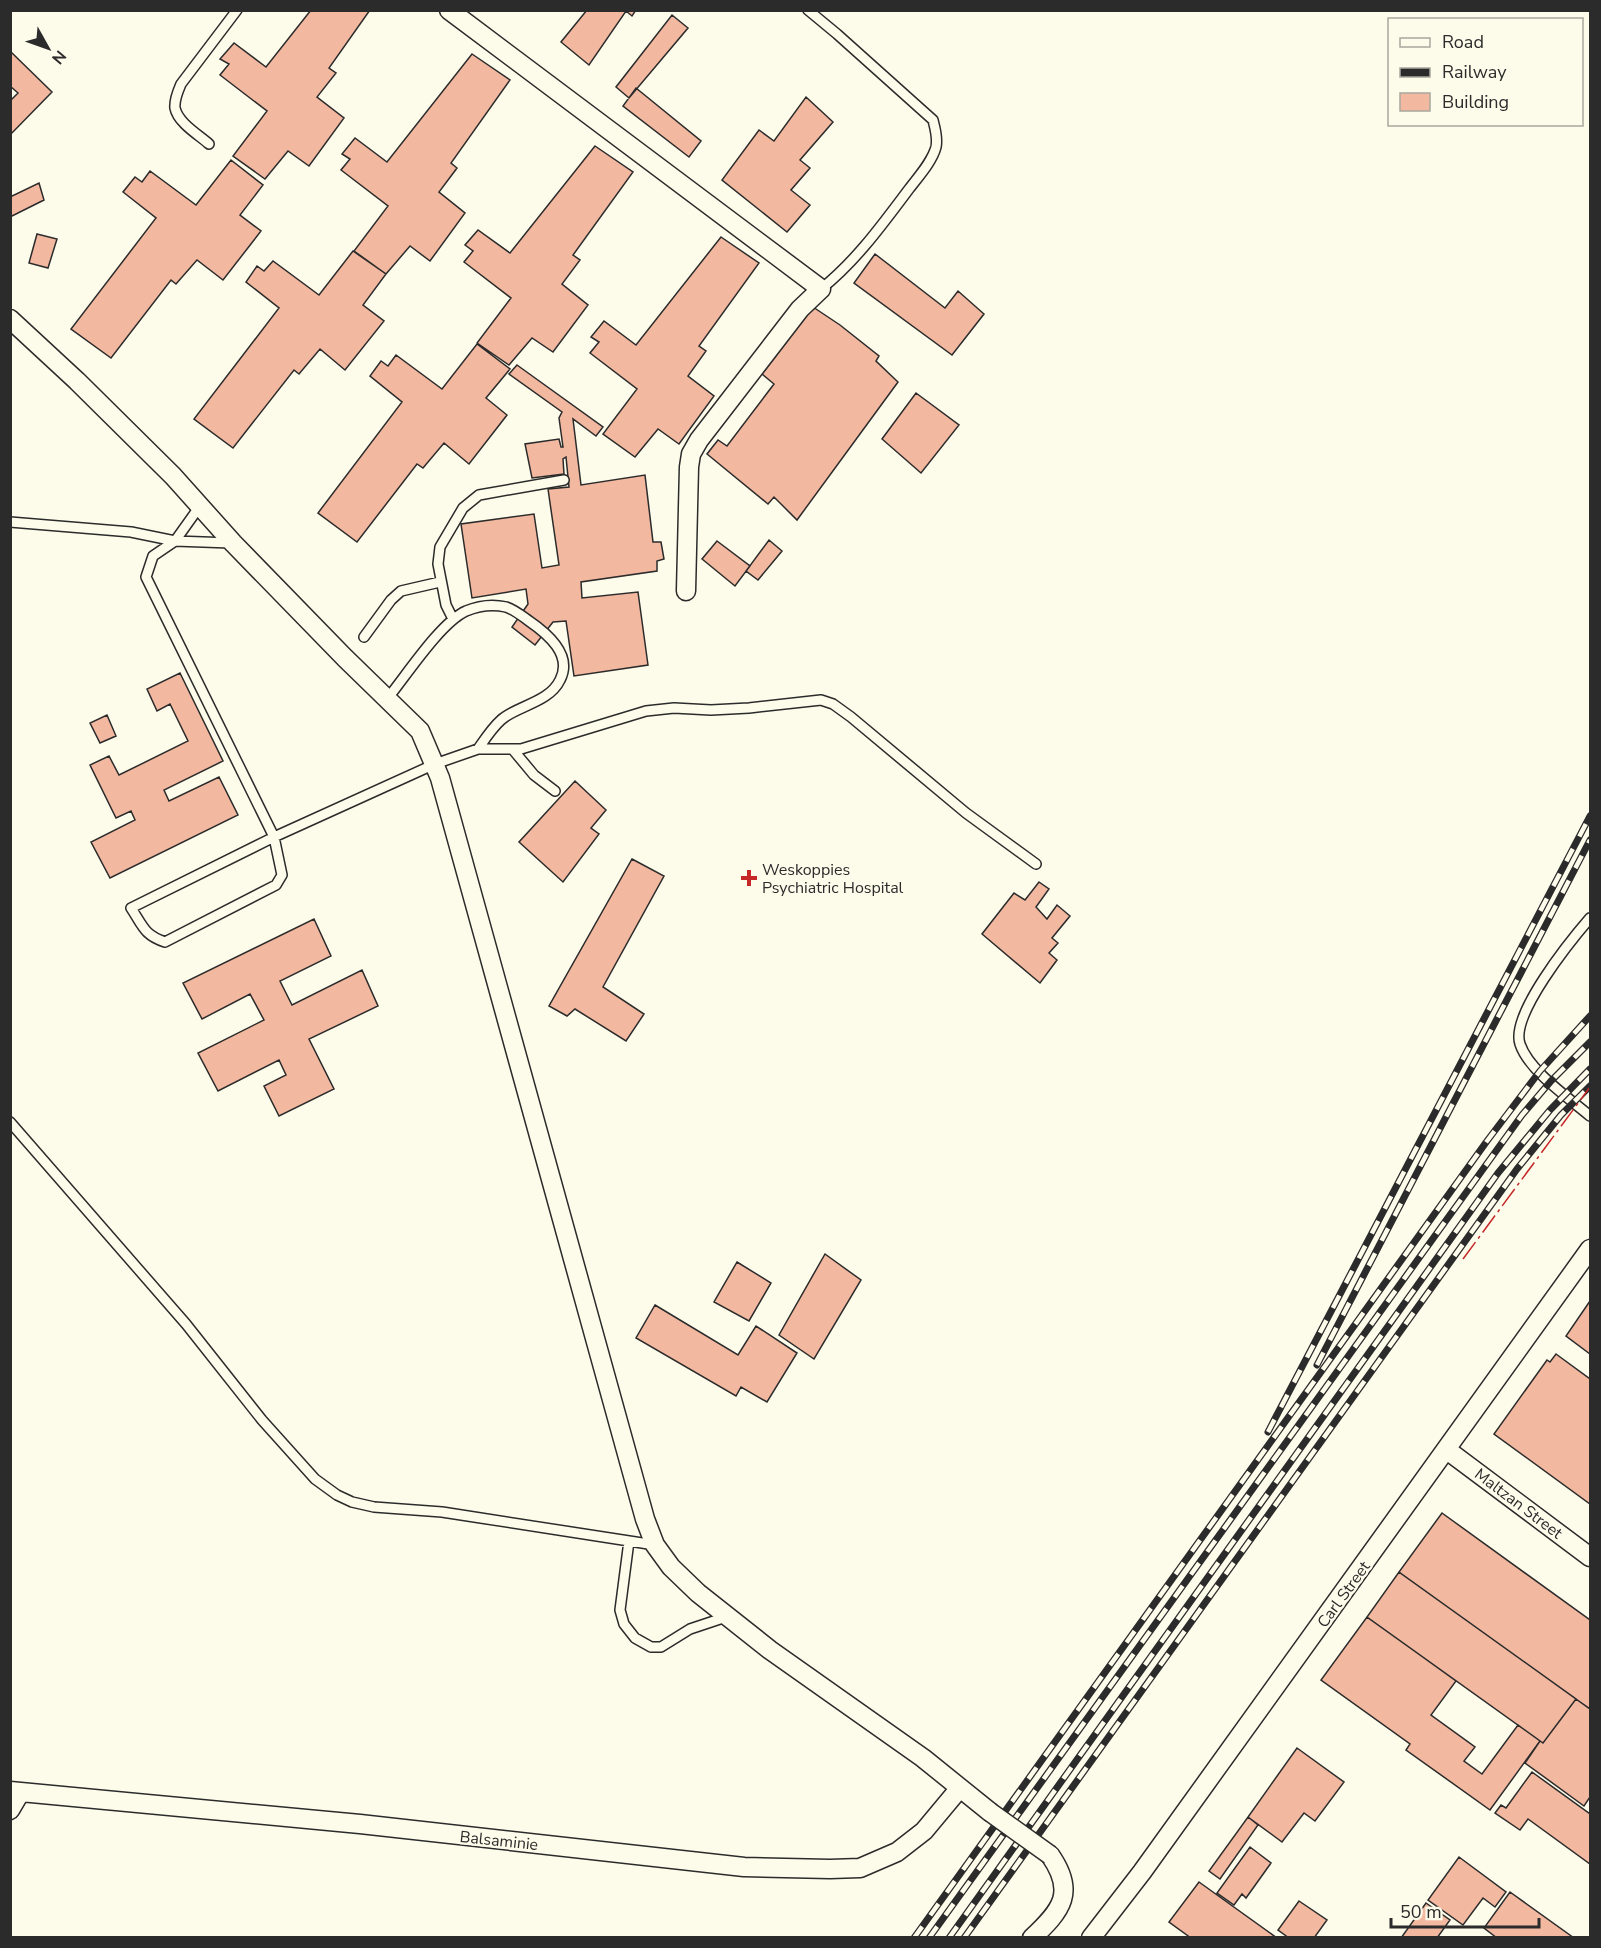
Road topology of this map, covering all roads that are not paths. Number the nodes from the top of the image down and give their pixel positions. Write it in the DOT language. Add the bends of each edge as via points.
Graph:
graph roads {
  1 [pos="237,10"];
  2 [pos="449,10"];
  3 [pos="808,10"];
  4 [pos="209,144"];
  5 [pos="821,290"];
  6 [pos="10,319"];
  7 [pos="564,480"];
  8 [pos="200,506"];
  9 [pos="10,522"];
  10 [pos="176,541"];
  11 [pos="233,543"];
  12 [pos="440,582"];
  13 [pos="686,591"];
  14 [pos="453,619"];
  15 [pos="364,637"];
  16 [pos="387,699"];
  17 [pos="478,749"];
  18 [pos="514,751"];
  19 [pos="435,764"];
  20 [pos="555,791"];
  21 [pos="274,837"];
  22 [pos="1036,864"];
  23 [pos="1590,918"];
  24 [pos="1590,1116"];
  25 [pos="10,1122"];
  26 [pos="1590,1249"];
  27 [pos="1447,1450"];
  28 [pos="629,1541"];
  29 [pos="655,1545"];
  30 [pos="1590,1557"];
  31 [pos="728,1616"];
  32 [pos="959,1789"];
  33 [pos="15,1792"];
  34 [pos="10,1810"];
  35 [pos="1032,1938"];
  36 [pos="1091,1938"];
  1 -- 4 [label="lane" via="181,84 176,97 175,109 182,120"];
  2 -- 5 [label="street"];
  3 -- 5 [label="lane" via="933,120 937,134 936,148 927,166 871,241"];
  5 -- 13 [label="street" via="801,309 691,454"];
  6 -- 8 [label="street" via="93,396"];
  7 -- 12 [label="lane" via="488,493 472,500 451,525 440,547"];
  8 -- 10 [label="lane"];
  8 -- 11 [label="street"];
  9 -- 10 [label="lane" via="131,532"];
  10 -- 11 [label="lane"];
  10 -- 21 [label="lane" via="153,556 146,577"];
  11 -- 16 [label="street"];
  12 -- 14 [label="lane"];
  12 -- 15 [label="lane" via="401,591"];
  14 -- 16 [label="lane"];
  14 -- 17 [label="lane" via="464,612 494,605 514,610 544,631 562,655 563,671 556,686 502,718"];
  16 -- 19 [label="street" via="420,731"];
  17 -- 18 [label="lane"];
  17 -- 19 [label="lane"];
  18 -- 20 [label="lane" via="534,776"];
  18 -- 22 [label="lane" via="646,711 749,708 821,700 841,709 966,813"];
  19 -- 21 [label="lane"];
  19 -- 29 [label="street"];
  21 -- 21 [label="lane" via="213,868 131,909 144,930 165,942 276,885 282,875"];
  23 -- 24 [label="lane" via="1562,952 1529,1004 1520,1025 1519,1042 1539,1071"];
  25 -- 28 [label="lane" via="186,1324 262,1419 315,1479 337,1495 374,1507 442,1512"];
  26 -- 27 [label="street, Carl Street"];
  27 -- 30 [label="street, Maltzan Street"];
  27 -- 36 [label="street, Carl Street"];
  28 -- 29 [label="lane"];
  28 -- 31 [label="lane" via="620,1610 624,1624 635,1638 651,1647 661,1647 703,1623"];
  29 -- 31 [label="street" via="683,1580"];
  31 -- 32 [label="street" via="923,1758"];
  32 -- 33 [label="street, Balsaminie" via="924,1830 897,1852 860,1868 830,1869 744,1867 360,1824"];
  32 -- 35 [label="street, bridge" via="1050,1855 1061,1873 1064,1893 1060,1907"];
  33 -- 34 [label="street"];
}
